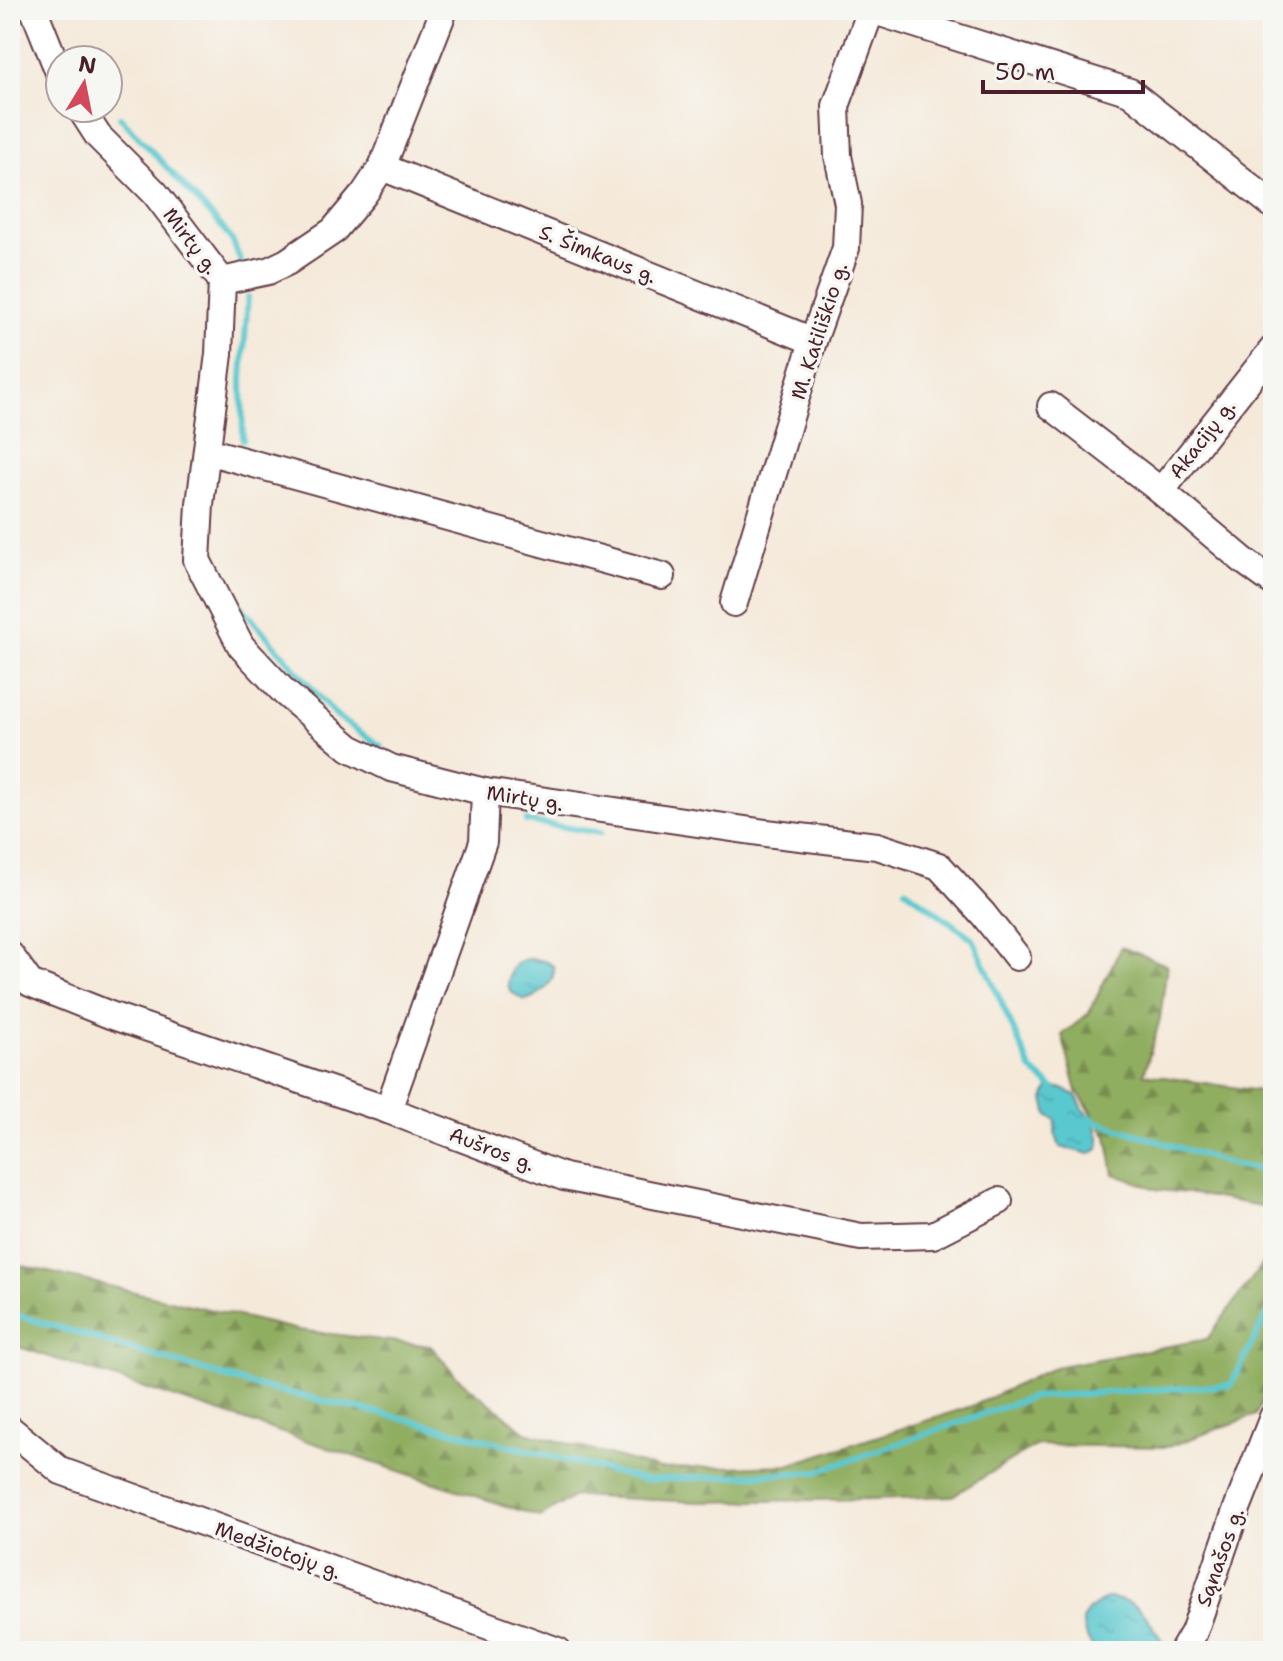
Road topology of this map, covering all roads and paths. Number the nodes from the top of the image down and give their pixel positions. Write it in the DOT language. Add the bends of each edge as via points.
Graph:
graph roads {
  1 [pos="34,10"];
  2 [pos="444,10"];
  3 [pos="871,10"];
  4 [pos="48,44"];
  5 [pos="90,124"];
  6 [pos="382,167"];
  7 [pos="1273,205"];
  8 [pos="222,281"];
  9 [pos="813,341"];
  10 [pos="1273,349"];
  11 [pos="1051,406"];
  12 [pos="207,451"];
  13 [pos="1161,491"];
  14 [pos="662,576"];
  15 [pos="1273,582"];
  16 [pos="734,603"];
  17 [pos="485,792"];
  18 [pos="10,955"];
  19 [pos="1017,957"];
  20 [pos="388,1110"];
  21 [pos="999,1201"];
  22 [pos="1273,1417"];
  23 [pos="10,1429"];
  24 [pos="558,1651"];
  25 [pos="1183,1651"];
  1 -- 4 [label="street"];
  2 -- 6 [label="street"];
  3 -- 7 [label="street" via="1130,92"];
  3 -- 9 [label="street, M. Katiliškio g." via="836,106 838,156 848,204 846,248"];
  5 -- 8 [label="street, Mirtų g." via="155,193"];
  6 -- 8 [label="street" via="333,231 268,271"];
  6 -- 9 [label="street, S. Šimkaus g."];
  8 -- 12 [label="street, Mirtų g."];
  9 -- 16 [label="street, M. Katiliškio g."];
  10 -- 13 [label="street, Akacijų g."];
  11 -- 13 [label="street"];
  12 -- 14 [label="street"];
  12 -- 17 [label="street, Mirtų g." via="197,560 241,646 285,693 350,748 391,768"];
  13 -- 15 [label="street"];
  17 -- 19 [label="street, Mirtų g." via="877,846 939,866"];
  17 -- 20 [label="street" via="483,842"];
  18 -- 20 [label="street, Aušros g." via="30,983"];
  20 -- 21 [label="street, Aušros g." via="564,1177 861,1237 933,1235"];
  22 -- 25 [label="street, Sąnašos g."];
  23 -- 24 [label="street, Medžiotojų g." via="61,1471"];
}
